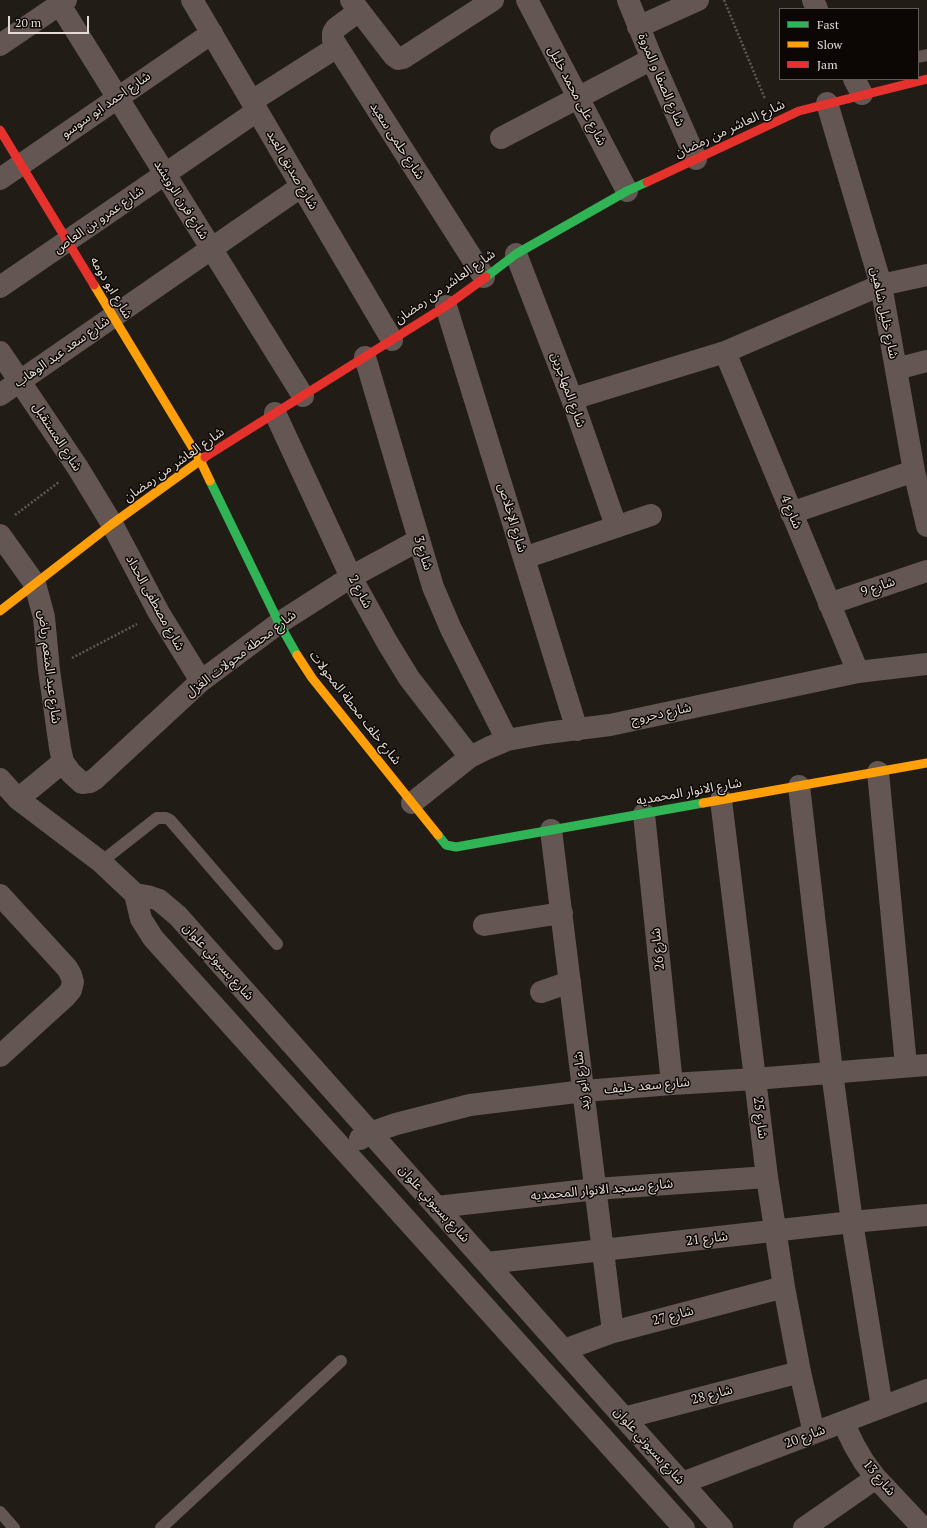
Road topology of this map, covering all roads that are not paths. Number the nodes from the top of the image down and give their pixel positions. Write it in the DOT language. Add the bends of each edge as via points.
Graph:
graph roads {
  1 [pos="192,0"];
  2 [pos="493,0"];
  3 [pos="527,0"];
  4 [pos="628,0"];
  5 [pos="698,0"];
  6 [pos="63,2"];
  7 [pos="355,6"];
  8 [pos="466,7"];
  9 [pos="638,27"];
  10 [pos="212,32"];
  11 [pos="0,46"];
  12 [pos="337,47"];
  13 [pos="652,59"];
  14 [pos="912,80"];
  15 [pos="858,87"];
  16 [pos="117,97"];
  17 [pos="578,97"];
  18 [pos="827,103"];
  19 [pos="255,106"];
  20 [pos="0,130"];
  21 [pos="501,138"];
  22 [pos="696,159"];
  23 [pos="21,164"];
  24 [pos="165,174"];
  25 [pos="0,179"];
  26 [pos="302,186"];
  27 [pos="627,191"];
  28 [pos="68,241"];
  29 [pos="211,249"];
  30 [pos="516,254"];
  31 [pos="927,275"];
  32 [pos="484,277"];
  33 [pos="881,285"];
  34 [pos="0,287"];
  35 [pos="446,306"];
  36 [pos="112,316"];
  37 [pos="392,340"];
  38 [pos="0,352"];
  39 [pos="725,352"];
  40 [pos="365,357"];
  41 [pos="927,361"];
  42 [pos="896,369"];
  43 [pos="20,381"];
  44 [pos="0,395"];
  45 [pos="303,396"];
  46 [pos="572,399"];
  47 [pos="275,413"];
  48 [pos="200,460"];
  49 [pos="917,460"];
  50 [pos="791,513"];
  51 [pos="651,515"];
  52 [pos="112,524"];
  53 [pos="616,526"];
  54 [pos="927,526"];
  55 [pos="0,535"];
  56 [pos="419,540"];
  57 [pos="524,558"];
  58 [pos="927,571"];
  59 [pos="351,577"];
  60 [pos="35,584"];
  61 [pos="829,604"];
  62 [pos="0,611"];
  63 [pos="279,623"];
  64 [pos="927,664"];
  65 [pos="858,672"];
  66 [pos="201,682"];
  67 [pos="577,730"];
  68 [pos="507,740"];
  69 [pos="470,757"];
  70 [pos="63,762"];
  71 [pos="927,764"];
  72 [pos="878,772"];
  73 [pos="0,779"];
  74 [pos="799,786"];
  75 [pos="18,799"];
  76 [pos="721,800"];
  77 [pos="412,803"];
  78 [pos="644,814"];
  79 [pos="551,830"];
  80 [pos="456,847"];
  81 [pos="101,862"];
  82 [pos="135,894"];
  83 [pos="0,895"];
  84 [pos="562,913"];
  85 [pos="484,924"];
  86 [pos="277,944"];
  87 [pos="570,982"];
  88 [pos="541,992"];
  89 [pos="0,1056"];
  90 [pos="916,1065"];
  91 [pos="832,1072"];
  92 [pos="755,1079"];
  93 [pos="672,1084"];
  94 [pos="584,1092"];
  95 [pos="370,1132"];
  96 [pos="343,1149"];
  97 [pos="767,1177"];
  98 [pos="596,1189"];
  99 [pos="437,1207"];
  100 [pos="927,1215"];
  101 [pos="852,1222"];
  102 [pos="776,1231"];
  103 [pos="603,1251"];
  104 [pos="487,1264"];
  105 [pos="784,1287"];
  106 [pos="613,1332"];
  107 [pos="564,1350"];
  108 [pos="341,1361"];
  109 [pos="800,1372"];
  110 [pos="927,1390"];
  111 [pos="882,1407"];
  112 [pos="624,1418"];
  113 [pos="843,1422"];
  114 [pos="814,1433"];
  115 [pos="876,1478"];
  116 [pos="682,1483"];
  117 [pos="0,1512"];
  118 [pos="922,1525"];
  119 [pos="14,1528"];
  120 [pos="161,1528"];
  121 [pos="684,1528"];
  122 [pos="722,1528"];
  123 [pos="804,1528"];
  1 -- 10 [label="street, شارع صديق العبد"];
  2 -- 8 [label="street"];
  3 -- 17 [label="street, شارع على محمد خليل"];
  4 -- 9 [label="street, شارع الصفا و المروة"];
  5 -- 9 [label="street"];
  6 -- 11 [label="street"];
  6 -- 16 [label="street, شارع فرن الرويشد"];
  7 -- 8 [label="street" via="398,59 403,58"];
  7 -- 12 [label="street, شارع حلمى سعيد" via="333,33"];
  9 -- 13 [label="street, شارع الصفا و المروة"];
  10 -- 16 [label="street, شارع احمد ابو سوسو"];
  10 -- 19 [label="street, شارع صديق العبد"];
  12 -- 19 [label="street, شارع عمرو بن العاص"];
  12 -- 32 [label="street, شارع حلمى سعيد"];
  13 -- 17 [label="street"];
  13 -- 22 [label="street, شارع الصفا و المروة"];
  14 -- 15 [label="street, شارع العاشر من رمضان"];
  15 -- 18 [label="street, شارع العاشر من رمضان"];
  16 -- 23 [label="street, شارع احمد ابو سوسو"];
  16 -- 24 [label="street, شارع فرن الرويشد"];
  17 -- 21 [label="street"];
  17 -- 27 [label="street, شارع على محمد خليل"];
  18 -- 22 [label="street, شارع العاشر من رمضان" via="799,111"];
  18 -- 33 [label="street, شارع خليل شاهين"];
  19 -- 24 [label="street, شارع عمرو بن العاص"];
  19 -- 26 [label="street, شارع صديق العبد"];
  20 -- 23 [label="street, شارع ابو دومه"];
  22 -- 27 [label="street, شارع العاشر من رمضان"];
  23 -- 25 [label="street, شارع احمد ابو سوسو"];
  23 -- 28 [label="street, شارع ابو دومه"];
  24 -- 28 [label="street, شارع عمرو بن العاص"];
  24 -- 29 [label="street, شارع فرن الرويشد"];
  26 -- 29 [label="street, شارع سعد عبد الوهاب"];
  26 -- 37 [label="street, شارع صديق العبد"];
  27 -- 30 [label="street, شارع العاشر من رمضان"];
  28 -- 34 [label="street, شارع عمرو بن العاص"];
  28 -- 36 [label="street, شارع ابو دومه"];
  29 -- 36 [label="street, شارع سعد عبد الوهاب"];
  29 -- 45 [label="street, شارع فرن الرويشد"];
  30 -- 32 [label="street, شارع العاشر من رمضان"];
  30 -- 46 [label="street, شارع المهاجرين"];
  31 -- 33 [label="street"];
  32 -- 35 [label="street, شارع العاشر من رمضان"];
  33 -- 39 [label="street"];
  33 -- 42 [label="street, شارع خليل شاهين"];
  35 -- 37 [label="street, شارع العاشر من رمضان"];
  35 -- 57 [label="street, شارع الإخلاص"];
  36 -- 43 [label="street, شارع سعد عبد الوهاب"];
  36 -- 48 [label="street, شارع ابو دومه"];
  37 -- 40 [label="street, شارع العاشر من رمضان"];
  38 -- 43 [label="street, شارع المستقبل"];
  39 -- 46 [label="street"];
  39 -- 50 [label="street, شارع 4"];
  40 -- 45 [label="street, شارع العاشر من رمضان"];
  40 -- 56 [label="street, شارع 3"];
  41 -- 42 [label="street"];
  42 -- 49 [label="street, شارع خليل شاهين"];
  43 -- 44 [label="street, شارع سعد عبد الوهاب"];
  43 -- 52 [label="street, شارع المستقبل"];
  45 -- 47 [label="street, شارع العاشر من رمضان"];
  46 -- 53 [label="street, شارع المهاجرين"];
  47 -- 48 [label="street, شارع العاشر من رمضان"];
  47 -- 59 [label="street, شارع 2"];
  48 -- 52 [label="street, شارع العاشر من رمضان"];
  48 -- 63 [label="street, شارع خلف محطة المحولات"];
  49 -- 50 [label="street"];
  49 -- 54 [label="street, شارع خليل شاهين"];
  50 -- 61 [label="street, شارع 4"];
  51 -- 53 [label="street"];
  52 -- 60 [label="street, شارع العاشر من رمضان"];
  52 -- 66 [label="street, شارع مصطفى الحداد" via="159,613"];
  53 -- 57 [label="street"];
  55 -- 60 [label="street, شارع عبد المنعم رياض"];
  56 -- 59 [label="street, شارع محطة محولات الغزل"];
  56 -- 68 [label="street, شارع 3" via="451,629"];
  57 -- 67 [label="street, شارع الإخلاص"];
  58 -- 61 [label="street, شارع 9"];
  59 -- 63 [label="street, شارع محطة محولات الغزل"];
  59 -- 69 [label="street, شارع 2" via="409,678"];
  60 -- 62 [label="street, شارع العاشر من رمضان"];
  60 -- 70 [label="street, شارع عبد المنعم رياض" via="44,617"];
  61 -- 65 [label="street, شارع 4"];
  63 -- 66 [label="street, شارع محطة محولات الغزل"];
  63 -- 77 [label="street, شارع خلف محطة المحولات" via="312,678"];
  64 -- 65 [label="street, شارع دحروج"];
  65 -- 67 [label="street, شارع دحروج"];
  66 -- 70 [label="street, شارع محطة محولات الغزل" via="90,782 82,783"];
  67 -- 68 [label="street, شارع دحروج"];
  68 -- 69 [label="street, شارع دحروج"];
  69 -- 77 [label="street, شارع دحروج"];
  70 -- 75 [label="street"];
  71 -- 72 [label="street, شارع الانوار المحمديه"];
  72 -- 74 [label="street, شارع الانوار المحمديه"];
  72 -- 90 [label="street"];
  73 -- 75 [label="street"];
  74 -- 76 [label="street, شارع الانوار المحمديه"];
  74 -- 91 [label="street"];
  75 -- 81 [label="street"];
  76 -- 78 [label="street, شارع الانوار المحمديه"];
  76 -- 92 [label="street, شارع 25"];
  77 -- 80 [label="street, شارع خلف محطة المحولات" via="442,842"];
  78 -- 79 [label="street, شارع الانوار المحمديه"];
  78 -- 93 [label="street, شارع 26"];
  79 -- 80 [label="street, شارع الانوار المحمديه"];
  79 -- 84 [label="street, شارع ابو زيد"];
  81 -- 82 [label="street"];
  81 -- 86 [label="lane" via="157,818 166,818"];
  82 -- 95 [label="street, شارع بسيوني علوان" via="159,900 178,916"];
  82 -- 96 [label="street" via="141,919 153,938"];
  83 -- 89 [label="street" via="67,968 73,982 66,996"];
  84 -- 85 [label="street"];
  84 -- 87 [label="street, شارع ابو زيد"];
  87 -- 88 [label="street"];
  87 -- 94 [label="street, شارع ابو زيد"];
  90 -- 91 [label="street, شارع سعد خليف"];
  91 -- 92 [label="street, شارع سعد خليف"];
  91 -- 101 [label="street"];
  92 -- 93 [label="street, شارع سعد خليف"];
  92 -- 97 [label="street, شارع 25"];
  93 -- 94 [label="street, شارع سعد خليف"];
  94 -- 95 [label="street, شارع سعد خليف" via="470,1104"];
  94 -- 98 [label="street, شارع ابو زيد"];
  95 -- 96 [label="street, شارع سعد خليف"];
  95 -- 99 [label="street, شارع بسيوني علوان"];
  96 -- 121 [label="street"];
  97 -- 98 [label="street, شارع مسجد الانوار المحمديه"];
  97 -- 102 [label="street, شارع 25"];
  98 -- 99 [label="street, شارع مسجد الانوار المحمديه"];
  98 -- 103 [label="street, شارع ابو زيد"];
  99 -- 104 [label="street, شارع بسيوني علوان"];
  100 -- 101 [label="street, شارع 21"];
  101 -- 102 [label="street, شارع 21"];
  101 -- 111 [label="street"];
  102 -- 103 [label="street, شارع 21"];
  102 -- 105 [label="street, شارع 25"];
  103 -- 104 [label="street, شارع 21"];
  103 -- 106 [label="street, شارع ابو زيد"];
  104 -- 107 [label="street, شارع بسيوني علوان"];
  105 -- 106 [label="street, شارع 27"];
  105 -- 109 [label="street, شارع 25"];
  106 -- 107 [label="street, شارع 27"];
  107 -- 112 [label="street, شارع بسيوني علوان"];
  108 -- 120 [label="lane"];
  109 -- 112 [label="street, شارع 28"];
  109 -- 114 [label="street, شارع 25"];
  110 -- 111 [label="street, شارع 20"];
  111 -- 113 [label="street, شارع 20"];
  112 -- 116 [label="street, شارع بسيوني علوان"];
  113 -- 114 [label="street, شارع 20"];
  113 -- 115 [label="street, شارع 13" via="864,1462"];
  114 -- 116 [label="street, شارع 20"];
  115 -- 118 [label="street, شارع 13"];
  115 -- 123 [label="street"];
  116 -- 122 [label="street, شارع بسيوني علوان"];
  117 -- 119 [label="lane"];
}
